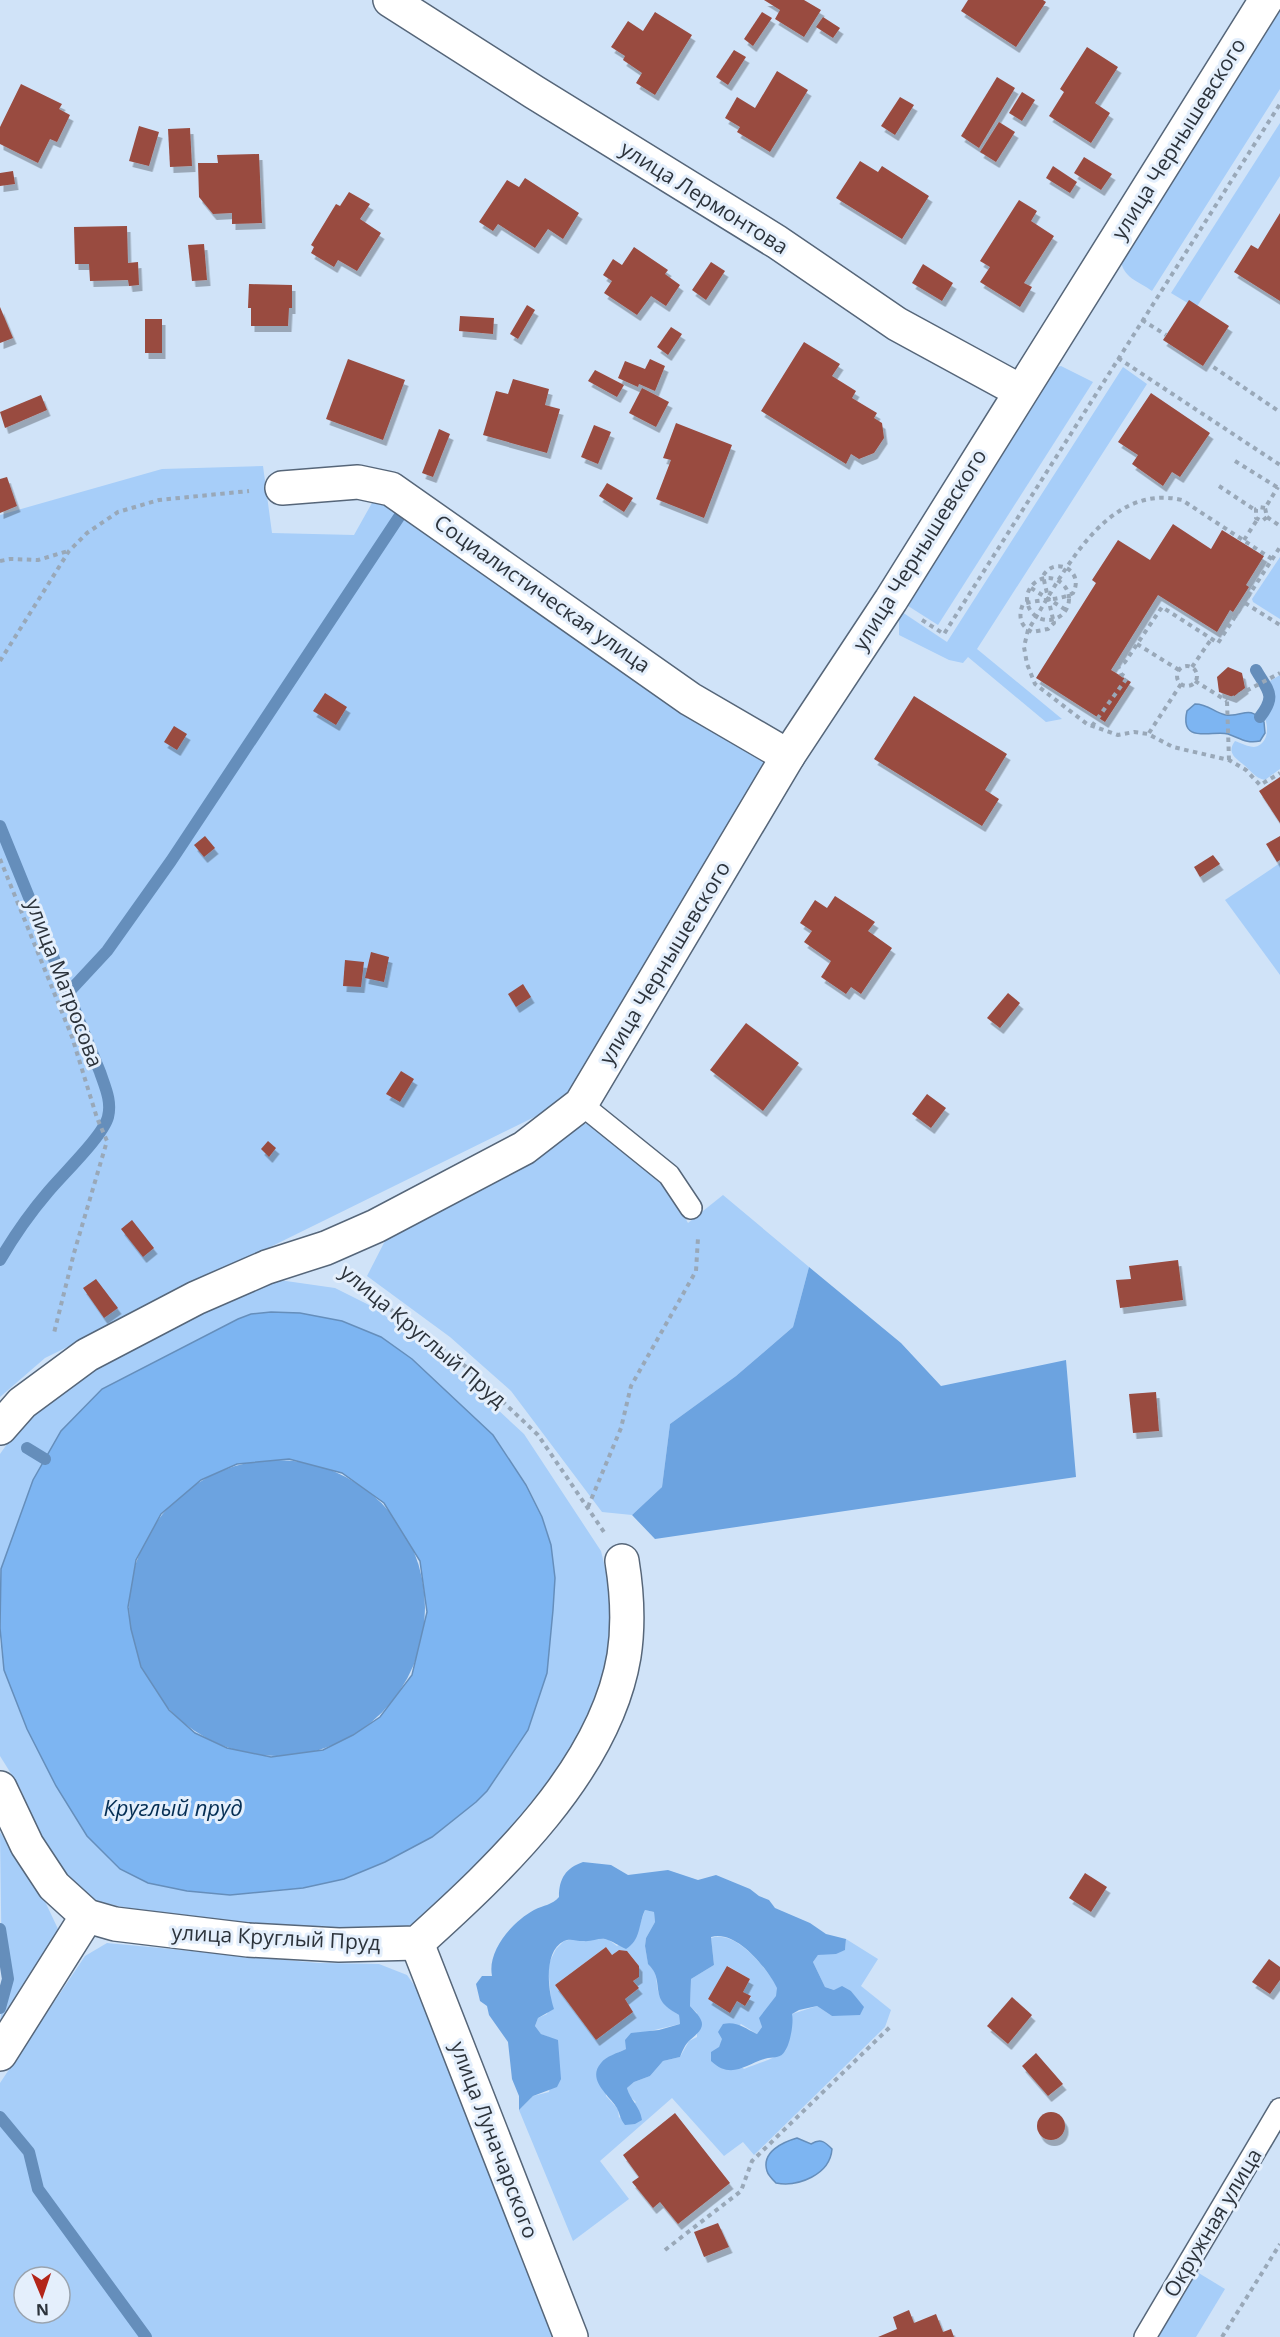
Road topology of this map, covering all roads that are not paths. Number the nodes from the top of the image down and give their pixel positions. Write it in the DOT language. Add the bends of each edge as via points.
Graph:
graph roads {
  1 [pos="390,0"];
  2 [pos="1266,0"];
  3 [pos="1020,391"];
  4 [pos="282,488"];
  5 [pos="788,756"];
  6 [pos="581,1104"];
  7 [pos="691,1208"];
  8 [pos="0,1428"];
  9 [pos="622,1560"];
  10 [pos="0,1788"];
  11 [pos="87,1916"];
  12 [pos="417,1943"];
  13 [pos="0,2054"];
  14 [pos="1280,2109"];
  15 [pos="571,2337"];
  16 [pos="1145,2337"];
  1 -- 3 [label="street, улица Лермонтова" via="777,242 897,324"];
  2 -- 3 [label="street, улица Чернышевского"];
  3 -- 5 [label="street, улица Чернышевского" via="891,600"];
  4 -- 5 [label="street, Социалистическая улица" via="358,482 391,489 690,699"];
  5 -- 6 [label="street, улица Чернышевского"];
  6 -- 7 [label="lane" via="669,1175"];
  6 -- 8 [label="street, улица Круглый Пруд" via="524,1148 376,1226 196,1298 87,1355 22,1403"];
  9 -- 12 [label="street" via="627,1592 624,1655 600,1729 568,1783 517,1846"];
  10 -- 11 [label="street, улица Круглый Пруд" via="27,1845 54,1886"];
  11 -- 12 [label="street, улица Круглый Пруд" via="115,1924 248,1940 339,1945"];
  11 -- 13 [label="street"];
  12 -- 15 [label="street, улица Луначарского"];
  14 -- 16 [label="lane, Окружная улица"];
}
